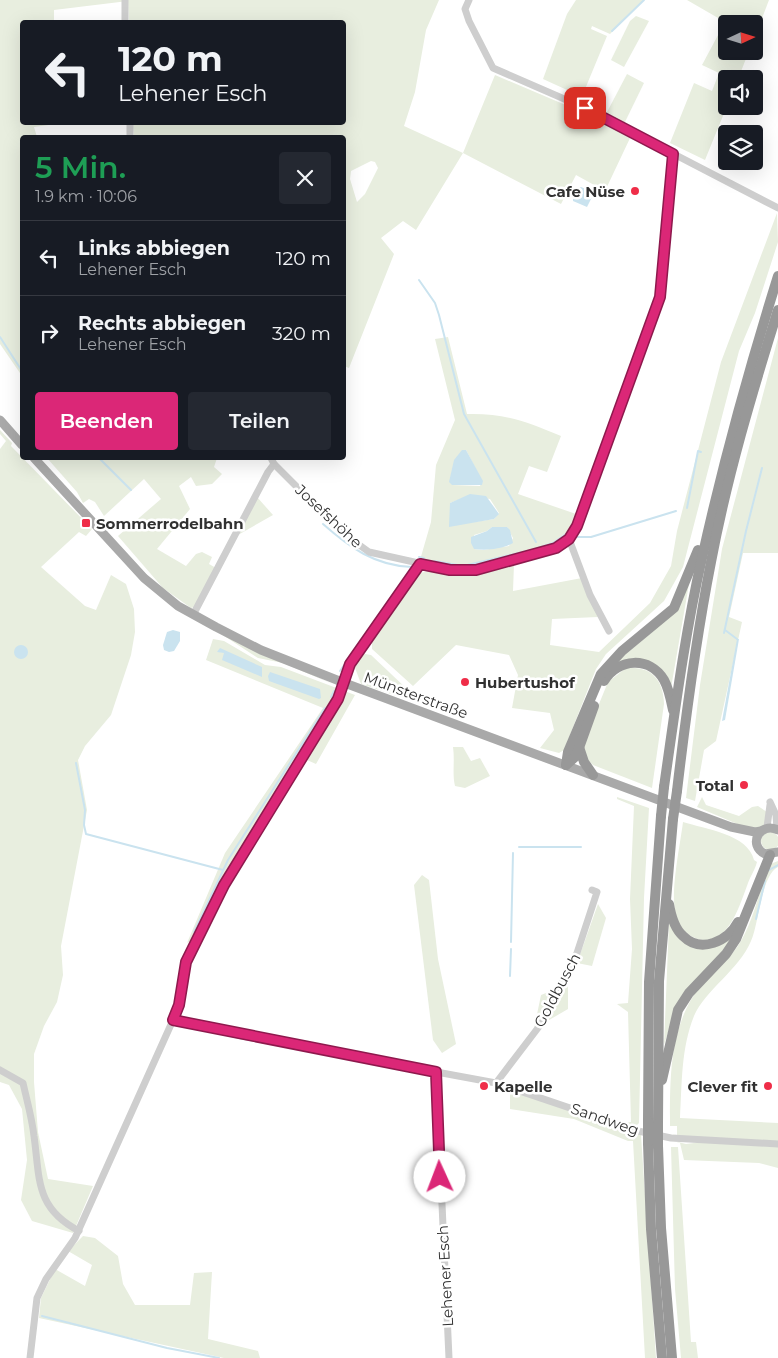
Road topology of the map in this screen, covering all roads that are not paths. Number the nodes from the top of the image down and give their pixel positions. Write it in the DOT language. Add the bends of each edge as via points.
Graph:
graph roads {
  1 [pos="119,0"];
  2 [pos="125,0"];
  3 [pos="468,0"];
  4 [pos="125,10"];
  5 [pos="125,20"];
  6 [pos="673,154"];
  7 [pos="778,208"];
  8 [pos="778,276"];
  9 [pos="778,310"];
  10 [pos="0,420"];
  11 [pos="20,443"];
  12 [pos="36,460"];
  13 [pos="273,461"];
  14 [pos="709,526"];
  15 [pos="569,539"];
  16 [pos="420,564"];
  17 [pos="193,615"];
  18 [pos="609,631"];
  19 [pos="342,682"];
  20 [pos="674,716"];
  21 [pos="579,746"];
  22 [pos="566,765"];
  23 [pos="593,775"];
  24 [pos="732,827"];
  25 [pos="771,829"];
  26 [pos="756,842"];
  27 [pos="770,853"];
  28 [pos="592,890"];
  29 [pos="666,895"];
  30 [pos="173,1020"];
  31 [pos="0,1070"];
  32 [pos="436,1072"];
  33 [pos="496,1083"];
  34 [pos="658,1108"];
  35 [pos="653,1122"];
  36 [pos="653,1144"];
  37 [pos="778,1144"];
  38 [pos="79,1231"];
  39 [pos="30,1358"];
  40 [pos="449,1358"];
  41 [pos="662,1358"];
  42 [pos="672,1358"];
  1 -- 4 [label="street"];
  2 -- 4 [label="street"];
  3 -- 6 [label="street" via="465,9 469,21 493,68 585,108"];
  4 -- 5 [label="street"];
  6 -- 7 [label="street"];
  6 -- 15 [label="street" via="660,297 589,496"];
  8 -- 14 [label="highway" via="747,377"];
  9 -- 29 [label="highway, bridge" via="745,422 711,561 693,662"];
  10 -- 11 [label="main road"];
  12 -- 17 [label="main road, Münsterstraße" via="144,578"];
  13 -- 16 [label="street, Josefshöhe" via="344,534 369,552"];
  13 -- 17 [label="street, Josefshöhe"];
  14 -- 20 [label="highway"];
  14 -- 22 [label="highway" via="674,608 616,656 601,674 568,752"];
  15 -- 16 [label="street, Josefshöhe" via="556,548 476,570 450,570"];
  15 -- 18 [label="street" via="590,596"];
  16 -- 19 [label="street" via="362,645"];
  17 -- 19 [label="main road, Münsterstraße" via="261,650"];
  19 -- 22 [label="main road, Münsterstraße"];
  19 -- 30 [label="street" via="338,699 224,885 194,941"];
  20 -- 21 [label="highway" via="669,692 658,672 641,663 620,665 604,679"];
  20 -- 35 [label="highway, bridge" via="661,816 649,982"];
  21 -- 22 [label="highway" via="574,760"];
  21 -- 23 [label="highway"];
  22 -- 23 [label="main road, Münsterstraße"];
  23 -- 24 [label="main road, Münsterstraße"];
  24 -- 25 [label="main road, Münsterstraße" via="754,832"];
  24 -- 26 [label="main road, Münsterstraße"];
  25 -- 26 [label="main road"];
  26 -- 27 [label="main road"];
  27 -- 29 [label="highway" via="735,929 725,939 713,944 700,944 684,938 676,928"];
  27 -- 34 [label="highway" via="736,939 678,1010"];
  28 -- 33 [label="street, Goldbusch" via="597,892 577,954 541,1024"];
  29 -- 34 [label="highway" via="659,981"];
  30 -- 32 [label="street"];
  30 -- 38 [label="street"];
  31 -- 38 [label="street" via="23,1083 34,1135 38,1179 50,1209 62,1222"];
  32 -- 33 [label="street, Sandweg"];
  32 -- 40 [label="street, Lehener Esch"];
  33 -- 37 [label="street, Sandweg" via="638,1131 702,1141"];
  34 -- 35 [label="highway"];
  35 -- 36 [label="highway, bridge"];
  36 -- 41 [label="highway" via="652,1229"];
  36 -- 42 [label="highway"];
  38 -- 39 [label="street" via="46,1279 38,1298"];
}
